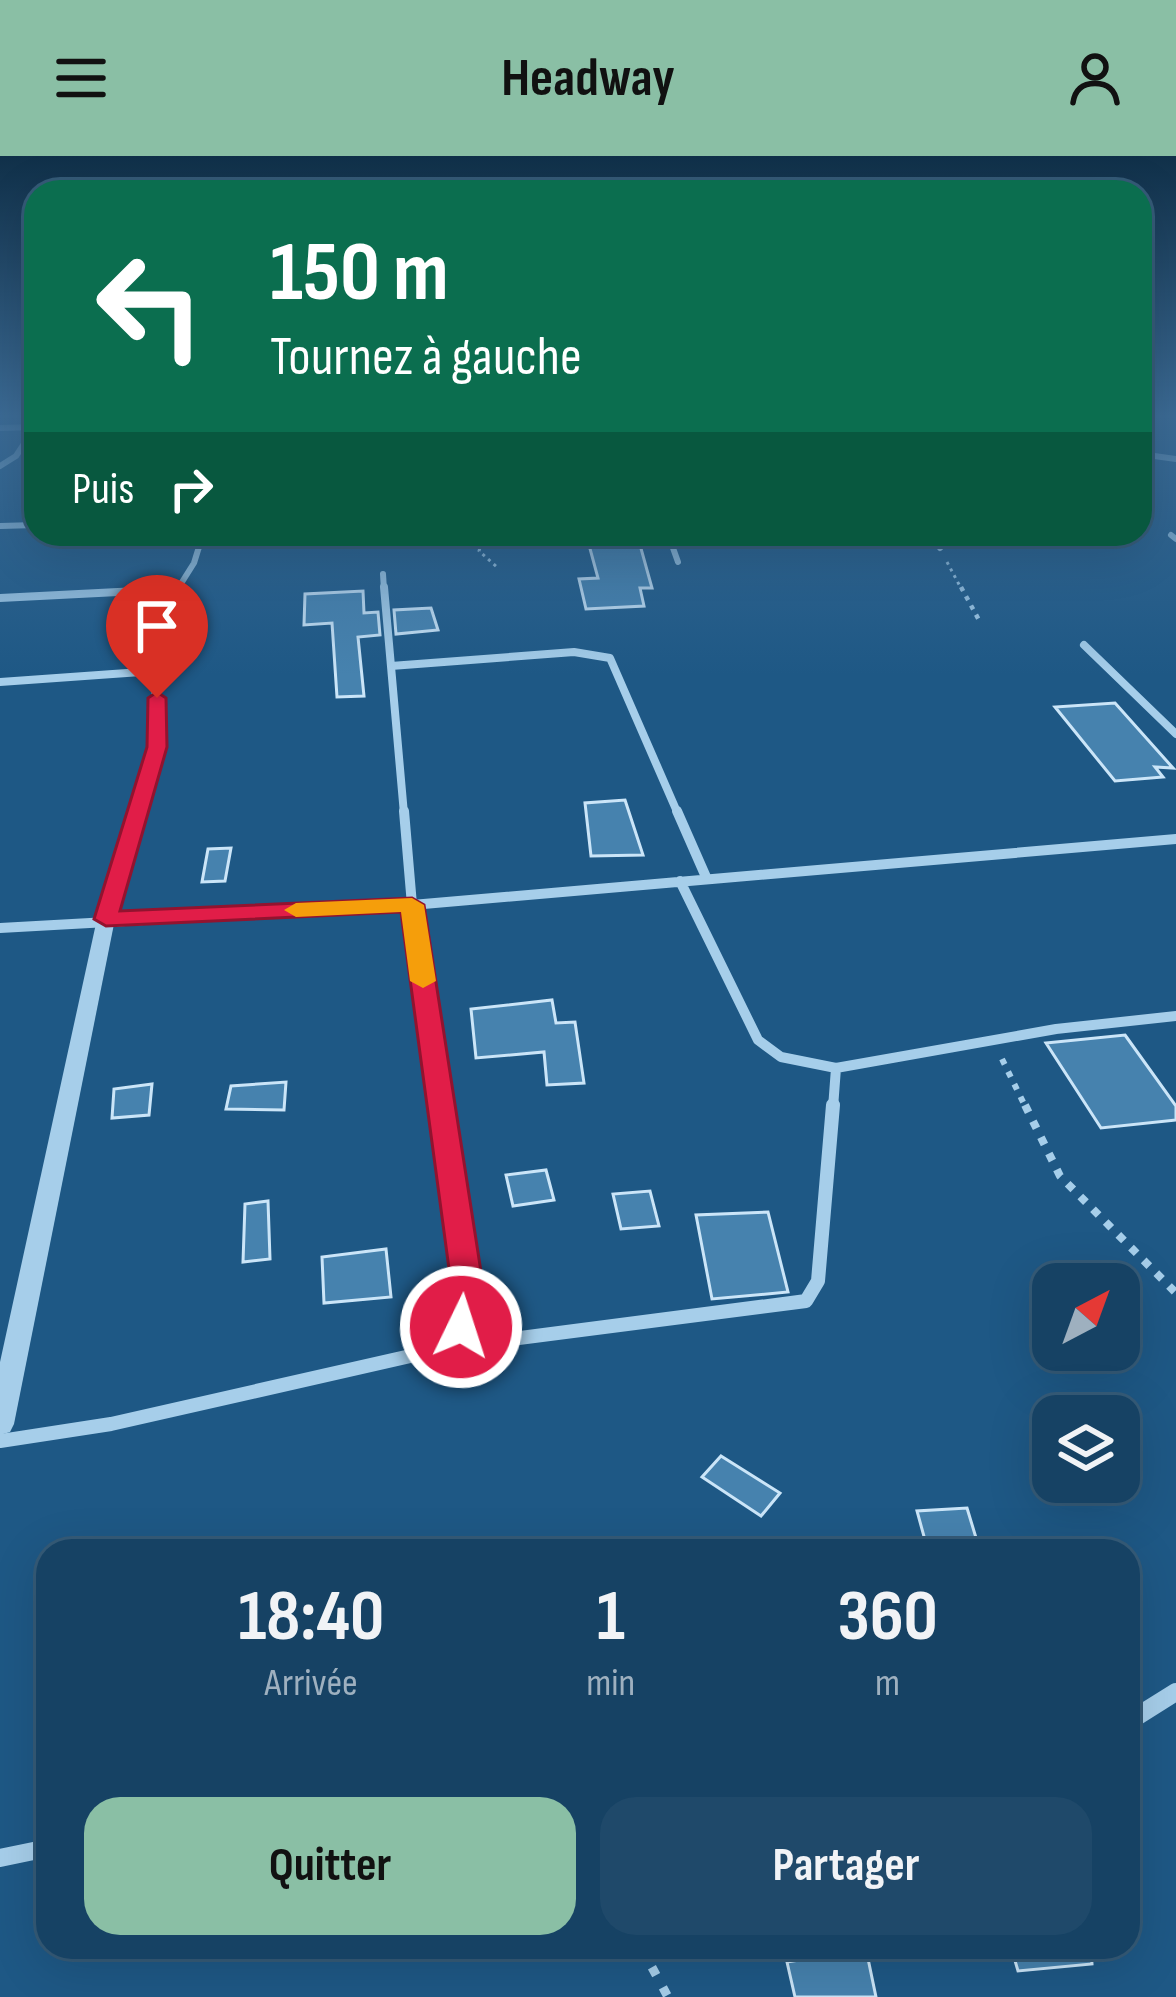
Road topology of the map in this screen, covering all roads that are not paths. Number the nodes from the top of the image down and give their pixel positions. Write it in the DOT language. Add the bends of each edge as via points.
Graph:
graph roads {
  1 [pos="199,546"];
  2 [pos="672,546"];
  3 [pos="677,562"];
  4 [pos="383,574"];
  5 [pos="177,589"];
  6 [pos="0,598"];
  7 [pos="1084,645"];
  8 [pos="391,666"];
  9 [pos="154,671"];
  10 [pos="0,682"];
  11 [pos="1176,734"];
  12 [pos="1176,839"];
  13 [pos="706,877"];
  14 [pos="680,881"];
  15 [pos="412,905"];
  16 [pos="106,919"];
  17 [pos="0,928"];
  18 [pos="1176,1016"];
  19 [pos="836,1068"];
  20 [pos="450,1347"];
  21 [pos="0,1424"];
  22 [pos="0,1441"];
  23 [pos="1176,1692"];
  24 [pos="1140,1714"];
  25 [pos="36,1850"];
  26 [pos="0,1858"];
  1 -- 5 [label="street"];
  2 -- 3 [label="street"];
  4 -- 8 [label="street"];
  5 -- 6 [label="street"];
  5 -- 9 [label="street"];
  7 -- 11 [label="street"];
  8 -- 13 [label="street" via="574,652 610,658"];
  8 -- 15 [label="street"];
  9 -- 10 [label="street"];
  9 -- 16 [label="street" via="157,747"];
  12 -- 13 [label="street"];
  13 -- 14 [label="street"];
  14 -- 15 [label="street"];
  14 -- 19 [label="street" via="758,1040 781,1057"];
  15 -- 16 [label="street"];
  15 -- 20 [label="street" via="468,1291"];
  16 -- 17 [label="street"];
  16 -- 21 [label="street"];
  18 -- 19 [label="street"];
  19 -- 20 [label="street" via="818,1281 806,1300"];
  20 -- 22 [label="street" via="111,1424"];
  23 -- 24 [label="street"];
  25 -- 26 [label="street"];
}
